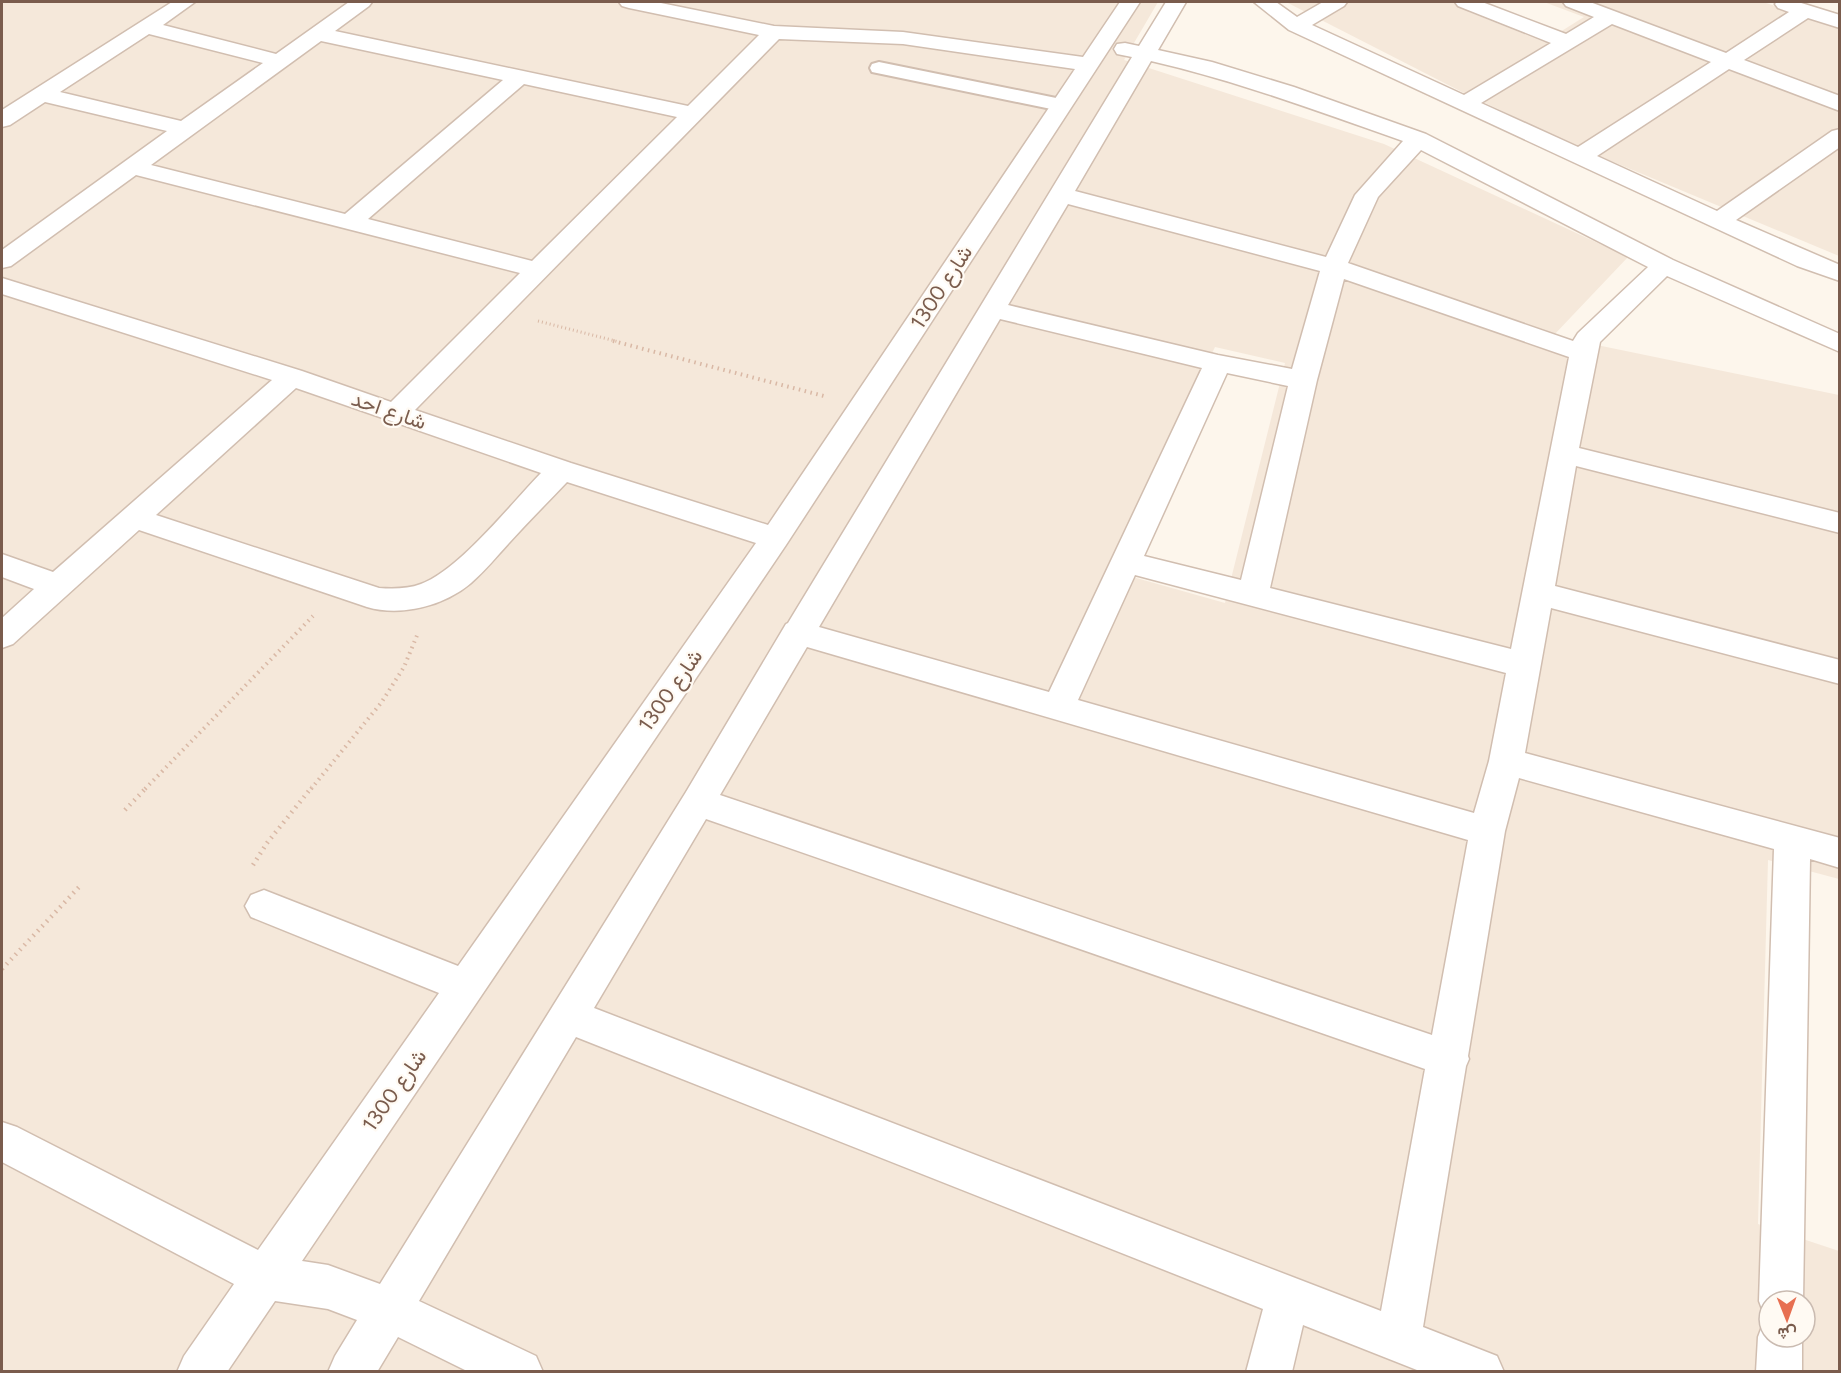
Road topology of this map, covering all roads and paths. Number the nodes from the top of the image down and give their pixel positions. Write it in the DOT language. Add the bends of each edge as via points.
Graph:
graph roads {
  1 [pos="185,2"];
  2 [pos="362,2"];
  3 [pos="629,2"];
  4 [pos="1130,2"];
  5 [pos="1176,2"];
  6 [pos="1264,2"];
  7 [pos="1337,2"];
  8 [pos="1465,2"];
  9 [pos="1573,2"];
  10 [pos="1778,2"];
  11 [pos="1805,10"];
  12 [pos="1611,16"];
  13 [pos="1839,22"];
  14 [pos="1296,26"];
  15 [pos="145,27"];
  16 [pos="774,32"];
  17 [pos="318,34"];
  18 [pos="1568,42"];
  19 [pos="1146,52"];
  20 [pos="1094,54"];
  21 [pos="280,61"];
  22 [pos="1728,61"];
  23 [pos="879,68"];
  24 [pos="520,76"];
  25 [pos="41,94"];
  26 [pos="1464,104"];
  27 [pos="1839,104"];
  28 [pos="1061,105"];
  29 [pos="692,113"];
  30 [pos="2,120"];
  31 [pos="185,129"];
  32 [pos="1839,136"];
  33 [pos="1418,139"];
  34 [pos="1579,157"];
  35 [pos="132,167"];
  36 [pos="1061,195"];
  37 [pos="1718,221"];
  38 [pos="350,222"];
  39 [pos="2,261"];
  40 [pos="1664,265"];
  41 [pos="1334,267"];
  42 [pos="537,270"];
  43 [pos="1839,274"];
  44 [pos="2,286"];
  45 [pos="993,309"];
  46 [pos="498,310"];
  47 [pos="1839,344"];
  48 [pos="1583,353"];
  49 [pos="1218,363"];
  50 [pos="292,376"];
  51 [pos="1303,380"];
  52 [pos="862,406"];
  53 [pos="396,412"];
  54 [pos="1565,454"];
  55 [pos="561,470"];
  56 [pos="134,518"];
  57 [pos="1839,523"];
  58 [pos="776,538"];
  59 [pos="1126,562"];
  60 [pos="2,566"];
  61 [pos="58,586"];
  62 [pos="341,587"];
  63 [pos="1539,593"];
  64 [pos="1253,594"];
  65 [pos="424,597"];
  66 [pos="797,632"];
  67 [pos="2,636"];
  68 [pos="1524,665"];
  69 [pos="1839,672"];
  70 [pos="1058,708"];
  71 [pos="1506,761"];
  72 [pos="698,801"];
  73 [pos="125,810"];
  74 [pos="1486,831"];
  75 [pos="1792,840"];
  76 [pos="1839,853"];
  77 [pos="80,886"];
  78 [pos="264,906"];
  79 [pos="2,969"];
  80 [pos="466,986"];
  81 [pos="568,1016"];
  82 [pos="1449,1059"];
  83 [pos="2,1141"];
  84 [pos="265,1277"];
  85 [pos="1781,1289"];
  86 [pos="1288,1296"];
  87 [pos="390,1310"];
  88 [pos="1398,1339"];
  89 [pos="1780,1349"];
  90 [pos="200,1371"];
  91 [pos="351,1371"];
  92 [pos="520,1371"];
  93 [pos="1269,1371"];
  94 [pos="1481,1371"];
  95 [pos="1779,1371"];
  1 -- 15 [label="street"];
  2 -- 17 [label="street"];
  3 -- 16 [label="street"];
  4 -- 20 [label="street, شارع 1300"];
  5 -- 19 [label="street"];
  6 -- 14 [label="street"];
  7 -- 14 [label="street"];
  8 -- 18 [label="street"];
  9 -- 12 [label="street"];
  10 -- 11 [label="street"];
  11 -- 13 [label="street"];
  11 -- 22 [label="street"];
  12 -- 18 [label="street"];
  12 -- 22 [label="street"];
  14 -- 26 [label="street"];
  15 -- 21 [label="street"];
  15 -- 25 [label="street"];
  16 -- 20 [label="street"];
  16 -- 29 [label="street"];
  17 -- 21 [label="street"];
  17 -- 24 [label="street"];
  18 -- 26 [label="street"];
  19 -- 20 [label="street"];
  19 -- 33 [label="street" via="1286,92"];
  19 -- 36 [label="street"];
  20 -- 28 [label="street, شارع 1300"];
  21 -- 31 [label="street"];
  22 -- 27 [label="street"];
  22 -- 34 [label="street"];
  23 -- 28 [label="lane"];
  24 -- 29 [label="street"];
  24 -- 38 [label="street"];
  25 -- 30 [label="street"];
  25 -- 31 [label="street"];
  26 -- 34 [label="street"];
  28 -- 52 [label="street, شارع 1300"];
  29 -- 42 [label="street"];
  31 -- 35 [label="street"];
  32 -- 37 [label="street"];
  33 -- 40 [label="street"];
  33 -- 41 [label="street" via="1367,195"];
  34 -- 37 [label="street"];
  35 -- 38 [label="street"];
  35 -- 39 [label="street"];
  36 -- 41 [label="street"];
  36 -- 45 [label="street"];
  37 -- 43 [label="street"];
  38 -- 42 [label="street"];
  40 -- 47 [label="street"];
  40 -- 48 [label="street" via="1587,339"];
  41 -- 48 [label="street"];
  41 -- 51 [label="street"];
  42 -- 46 [label="street"];
  44 -- 50 [label="street, شارع احد"];
  45 -- 49 [label="street"];
  45 -- 66 [label="street"];
  46 -- 52 [label="path"];
  46 -- 53 [label="street"];
  48 -- 54 [label="street"];
  49 -- 51 [label="street"];
  49 -- 59 [label="street"];
  50 -- 53 [label="street, شارع احد"];
  50 -- 56 [label="street"];
  51 -- 64 [label="street"];
  52 -- 58 [label="street, شارع 1300"];
  53 -- 55 [label="street, شارع احد"];
  54 -- 57 [label="street"];
  54 -- 63 [label="street"];
  55 -- 58 [label="street, شارع احد"];
  55 -- 65 [label="street" via="461,575"];
  56 -- 61 [label="street"];
  56 -- 62 [label="street"];
  58 -- 80 [label="street, شارع 1300"];
  59 -- 64 [label="street"];
  59 -- 70 [label="street"];
  60 -- 61 [label="street"];
  61 -- 67 [label="street"];
  62 -- 65 [label="street" via="378,599"];
  62 -- 73 [label="path"];
  63 -- 68 [label="street"];
  63 -- 69 [label="street"];
  64 -- 68 [label="street"];
  65 -- 78 [label="path" via="419,631 404,667 381,703 252,866 251,889"];
  66 -- 70 [label="street"];
  66 -- 72 [label="street"];
  68 -- 71 [label="street"];
  70 -- 74 [label="street"];
  71 -- 74 [label="street"];
  71 -- 75 [label="street"];
  72 -- 81 [label="street"];
  72 -- 82 [label="street"];
  74 -- 82 [label="street"];
  75 -- 76 [label="street"];
  75 -- 85 [label="street"];
  77 -- 79 [label="path"];
  78 -- 80 [label="street"];
  80 -- 84 [label="street, شارع 1300"];
  81 -- 86 [label="street"];
  81 -- 87 [label="street"];
  82 -- 88 [label="street"];
  83 -- 84 [label="street"];
  84 -- 87 [label="street" via="328,1287"];
  84 -- 90 [label="street, شارع 1300"];
  86 -- 88 [label="street"];
  86 -- 93 [label="street"];
  87 -- 91 [label="street"];
  87 -- 92 [label="street"];
  88 -- 94 [label="street"];
  89 -- 95 [label="street"];
}
